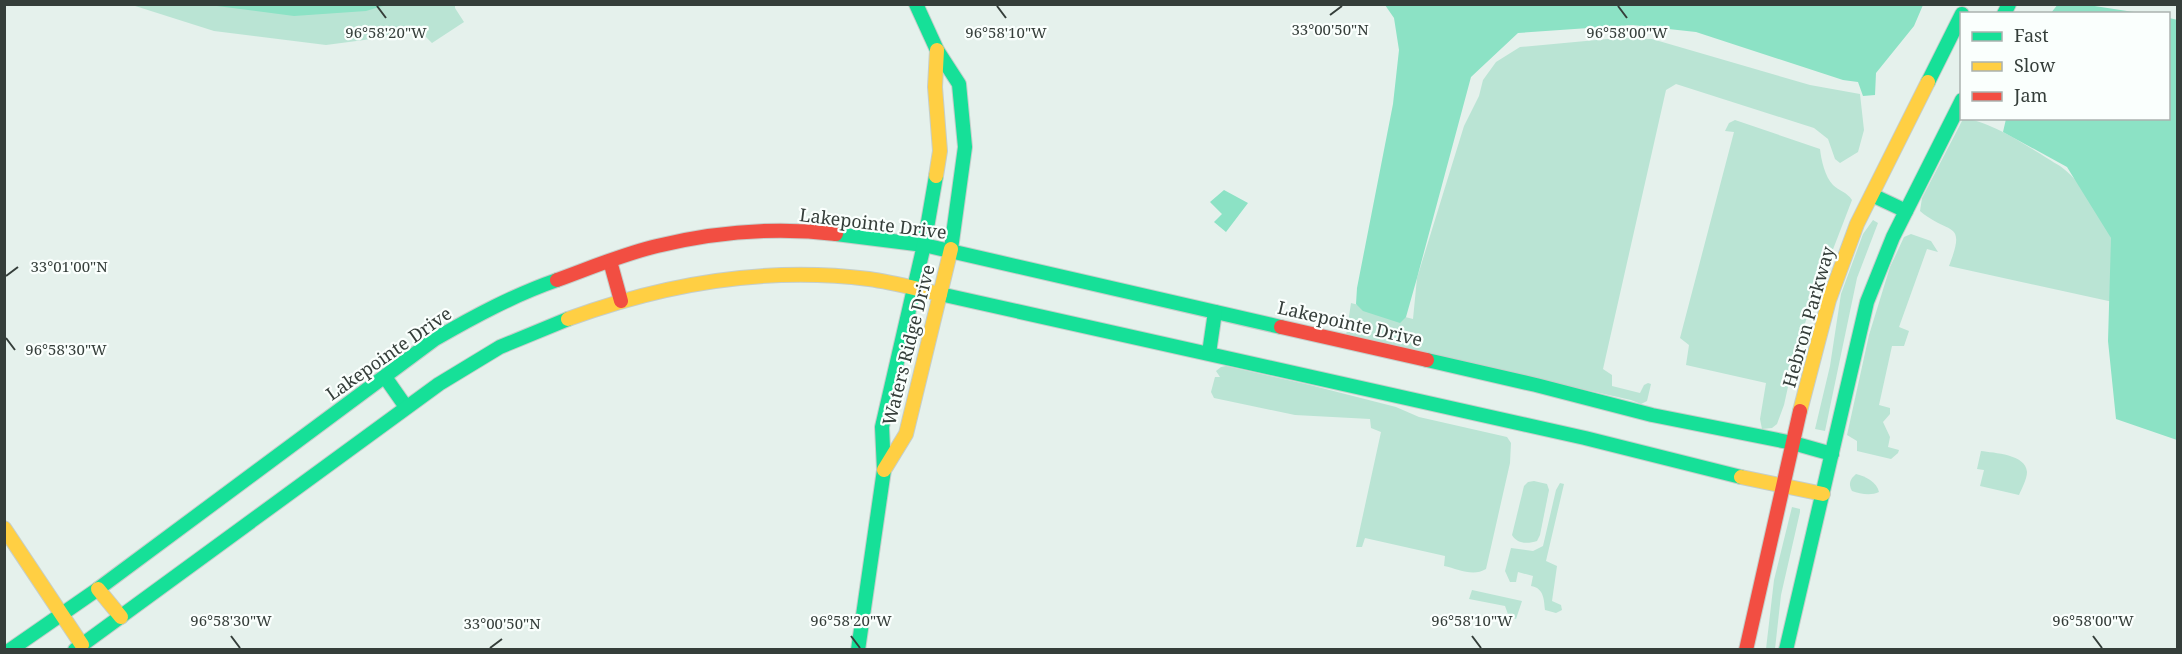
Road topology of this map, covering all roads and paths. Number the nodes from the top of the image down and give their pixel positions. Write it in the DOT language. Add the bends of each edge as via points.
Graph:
graph roads {
  1 [pos="916,4"];
  2 [pos="1960,18"];
  3 [pos="937,50"];
  4 [pos="1960,104"];
  5 [pos="1872,195"];
  6 [pos="1906,211"];
  7 [pos="924,245"];
  8 [pos="951,251"];
  9 [pos="610,261"];
  10 [pos="913,287"];
  11 [pos="940,293"];
  12 [pos="621,302"];
  13 [pos="1215,312"];
  14 [pos="1209,353"];
  15 [pos="385,377"];
  16 [pos="406,407"];
  17 [pos="1793,443"];
  18 [pos="1832,454"];
  19 [pos="884,470"];
  20 [pos="1783,487"];
  21 [pos="1823,494"];
  22 [pos="4,528"];
  23 [pos="98,589"];
  24 [pos="61,616"];
  25 [pos="121,617"];
  26 [pos="78,647"];
  27 [pos="10,650"];
  28 [pos="858,650"];
  29 [pos="1746,650"];
  30 [pos="1786,650"];
  1 -- 3 [label="main road, Waters Ridge Drive"];
  2 -- 5 [label="main road, Hebron Parkway"];
  3 -- 7 [label="main road, Waters Ridge Drive" via="935,87 940,151"];
  3 -- 8 [label="main road, Waters Ridge Drive" via="959,84 965,147"];
  4 -- 6 [label="main road"];
  5 -- 6 [label="main road"];
  5 -- 17 [label="main road, Hebron Parkway" via="1829,300"];
  6 -- 18 [label="main road" via="1868,302"];
  7 -- 8 [label="main road, Lakepointe Drive"];
  7 -- 9 [label="main road, Lakepointe Drive" via="811,231 728,233 657,246"];
  7 -- 10 [label="main road, Waters Ridge Drive"];
  8 -- 11 [label="main road, Waters Ridge Drive"];
  8 -- 13 [label="main road, Lakepointe Drive"];
  9 -- 12 [label="main road"];
  9 -- 15 [label="main road, Lakepointe Drive" via="523,292 479,313 435,339"];
  10 -- 11 [label="main road"];
  10 -- 12 [label="main road" via="871,279 771,274 685,285"];
  10 -- 19 [label="main road, Waters Ridge Drive" via="882,427"];
  11 -- 14 [label="main road"];
  11 -- 19 [label="main road, Waters Ridge Drive" via="906,434"];
  12 -- 16 [label="main road" via="572,317 496,349"];
  13 -- 14 [label="main road"];
  13 -- 17 [label="main road, Lakepointe Drive" via="1653,415"];
  14 -- 20 [label="main road"];
  15 -- 16 [label="main road"];
  15 -- 23 [label="main road, Lakepointe Drive"];
  16 -- 25 [label="main road"];
  17 -- 18 [label="main road, Lakepointe Drive"];
  17 -- 20 [label="main road, Hebron Parkway"];
  18 -- 21 [label="main road"];
  19 -- 28 [label="main road, Waters Ridge Drive"];
  20 -- 21 [label="main road"];
  20 -- 29 [label="main road, Hebron Parkway"];
  21 -- 30 [label="main road"];
  22 -- 24 [label="main road"];
  23 -- 24 [label="main road, Lakepointe Drive"];
  23 -- 25 [label="main road"];
  24 -- 26 [label="main road"];
  24 -- 27 [label="main road, Lakepointe Drive"];
  25 -- 26 [label="main road"];
}
